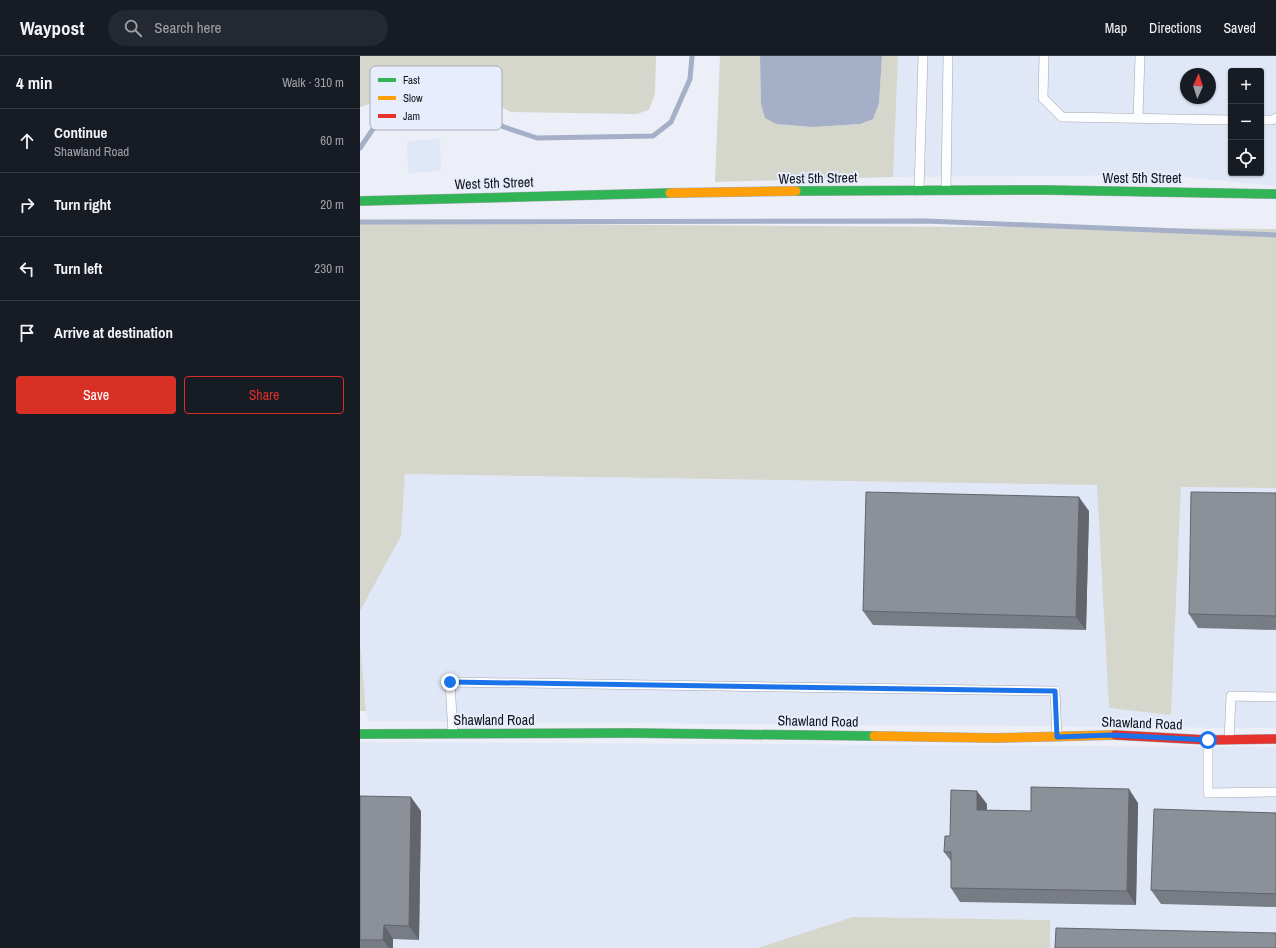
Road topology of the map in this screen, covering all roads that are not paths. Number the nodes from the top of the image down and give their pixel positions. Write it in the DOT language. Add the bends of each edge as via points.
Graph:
graph roads {
  1 [pos="923,56"];
  2 [pos="948,56"];
  3 [pos="1044,56"];
  4 [pos="1140,56"];
  5 [pos="1138,118"];
  6 [pos="1276,118"];
  7 [pos="1228,120"];
  8 [pos="1264,120"];
  9 [pos="919,191"];
  10 [pos="946,192"];
  11 [pos="1276,194"];
  12 [pos="360,201"];
  13 [pos="1276,697"];
  14 [pos="360,734"];
  15 [pos="452,734"];
  16 [pos="1057,737"];
  17 [pos="1276,739"];
  18 [pos="1208,740"];
  19 [pos="1229,740"];
  20 [pos="1276,792"];
  1 -- 9 [label="lane"];
  2 -- 10 [label="lane"];
  3 -- 5 [label="lane" via="1043,98 1062,117"];
  4 -- 5 [label="lane"];
  5 -- 7 [label="lane"];
  6 -- 8 [label="lane"];
  9 -- 10 [label="street, West 5th Street"];
  9 -- 12 [label="street, West 5th Street" via="561,195"];
  10 -- 11 [label="street, West 5th Street"];
  13 -- 19 [label="lane" via="1231,696"];
  14 -- 15 [label="street, Shawland Road"];
  15 -- 16 [label="street, Shawland Road"];
  15 -- 16 [label="lane" via="450,682 1055,691"];
  16 -- 18 [label="street, Shawland Road" via="1112,735"];
  17 -- 19 [label="street, Shawland Road"];
  18 -- 19 [label="street, Shawland Road"];
  18 -- 20 [label="lane" via="1208,793"];
}
